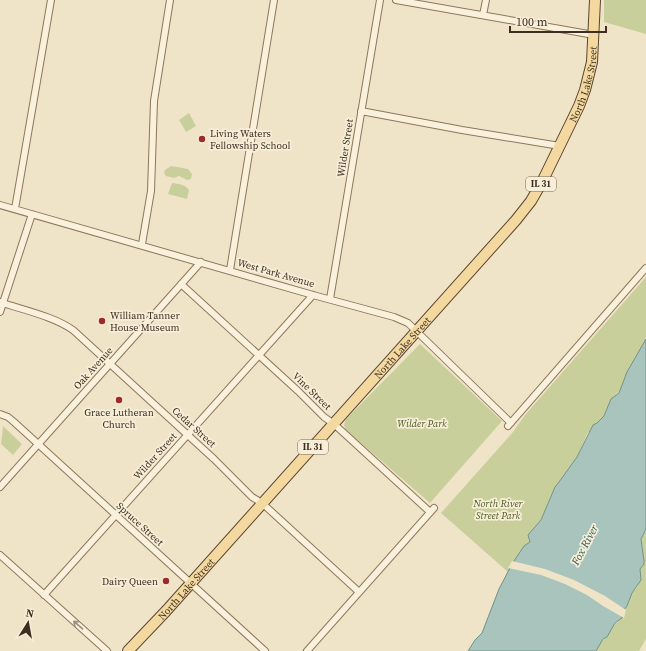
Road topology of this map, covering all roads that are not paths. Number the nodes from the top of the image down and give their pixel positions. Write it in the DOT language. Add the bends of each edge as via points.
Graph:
graph roads {
  1 [pos="51,0"];
  2 [pos="170,0"];
  3 [pos="274,0"];
  4 [pos="380,0"];
  5 [pos="396,0"];
  6 [pos="486,0"];
  7 [pos="596,0"];
  8 [pos="483,15"];
  9 [pos="594,35"];
  10 [pos="362,111"];
  11 [pos="560,146"];
  12 [pos="0,204"];
  13 [pos="15,209"];
  14 [pos="32,214"];
  15 [pos="142,244"];
  16 [pos="201,262"];
  17 [pos="646,268"];
  18 [pos="230,270"];
  19 [pos="181,284"];
  20 [pos="313,295"];
  21 [pos="330,299"];
  22 [pos="1,303"];
  23 [pos="0,312"];
  24 [pos="417,332"];
  25 [pos="259,355"];
  26 [pos="110,364"];
  27 [pos="0,414"];
  28 [pos="334,424"];
  29 [pos="187,435"];
  30 [pos="38,444"];
  31 [pos="0,487"];
  32 [pos="262,503"];
  33 [pos="115,516"];
  34 [pos="0,556"];
  35 [pos="190,584"];
  36 [pos="359,592"];
  37 [pos="44,595"];
  38 [pos="107,651"];
  39 [pos="128,651"];
  40 [pos="265,651"];
  41 [pos="307,651"];
  1 -- 13 [label="street"];
  2 -- 15 [label="street" via="155,89 151,191"];
  3 -- 18 [label="street"];
  4 -- 10 [label="street, Wilder Street"];
  5 -- 8 [label="street"];
  6 -- 8 [label="street"];
  7 -- 9 [label="main road, North Lake Street / IL 31"];
  8 -- 9 [label="street"];
  9 -- 11 [label="main road, North Lake Street / IL 31" via="592,62 585,90"];
  10 -- 11 [label="street"];
  10 -- 21 [label="street, Wilder Street"];
  11 -- 24 [label="main road, North Lake Street / IL 31" via="543,180 520,215"];
  12 -- 13 [label="street, West Park Avenue"];
  13 -- 14 [label="street, West Park Avenue"];
  14 -- 15 [label="street, West Park Avenue"];
  14 -- 22 [label="street"];
  15 -- 16 [label="street, West Park Avenue"];
  16 -- 18 [label="street, West Park Avenue"];
  16 -- 19 [label="street, Oak Avenue"];
  17 -- 24 [label="street, West Park Avenue" via="510,424"];
  18 -- 20 [label="street, West Park Avenue"];
  19 -- 25 [label="street, Vine Street"];
  19 -- 26 [label="street, Oak Avenue"];
  20 -- 21 [label="street, West Park Avenue"];
  20 -- 25 [label="street, Wilder Street"];
  21 -- 24 [label="street, West Park Avenue" via="394,316 408,323"];
  22 -- 23 [label="street"];
  22 -- 26 [label="street, Cedar Street" via="65,325"];
  24 -- 28 [label="main road, North Lake Street / IL 31"];
  25 -- 28 [label="street, Vine Street"];
  25 -- 29 [label="street, Wilder Street"];
  26 -- 29 [label="street, Cedar Street"];
  26 -- 30 [label="street, Oak Avenue"];
  27 -- 30 [label="street, Spruce Street" via="8,417"];
  28 -- 32 [label="main road, North Lake Street / IL 31"];
  28 -- 36 [label="street, Vine Street" via="432,510"];
  29 -- 32 [label="street, Cedar Street" via="252,497"];
  29 -- 33 [label="street, Wilder Street"];
  30 -- 31 [label="street, Oak Avenue"];
  30 -- 33 [label="street, Spruce Street"];
  32 -- 35 [label="main road, North Lake Street / IL 31"];
  32 -- 36 [label="street, Cedar Street"];
  33 -- 35 [label="street, Spruce Street"];
  33 -- 37 [label="street, Wilder Street"];
  34 -- 37 [label="street"];
  35 -- 39 [label="main road, North Lake Street / IL 31"];
  35 -- 40 [label="street, Spruce Street"];
  36 -- 41 [label="street"];
  38 -- 37 [label="street, one-way"];
}
